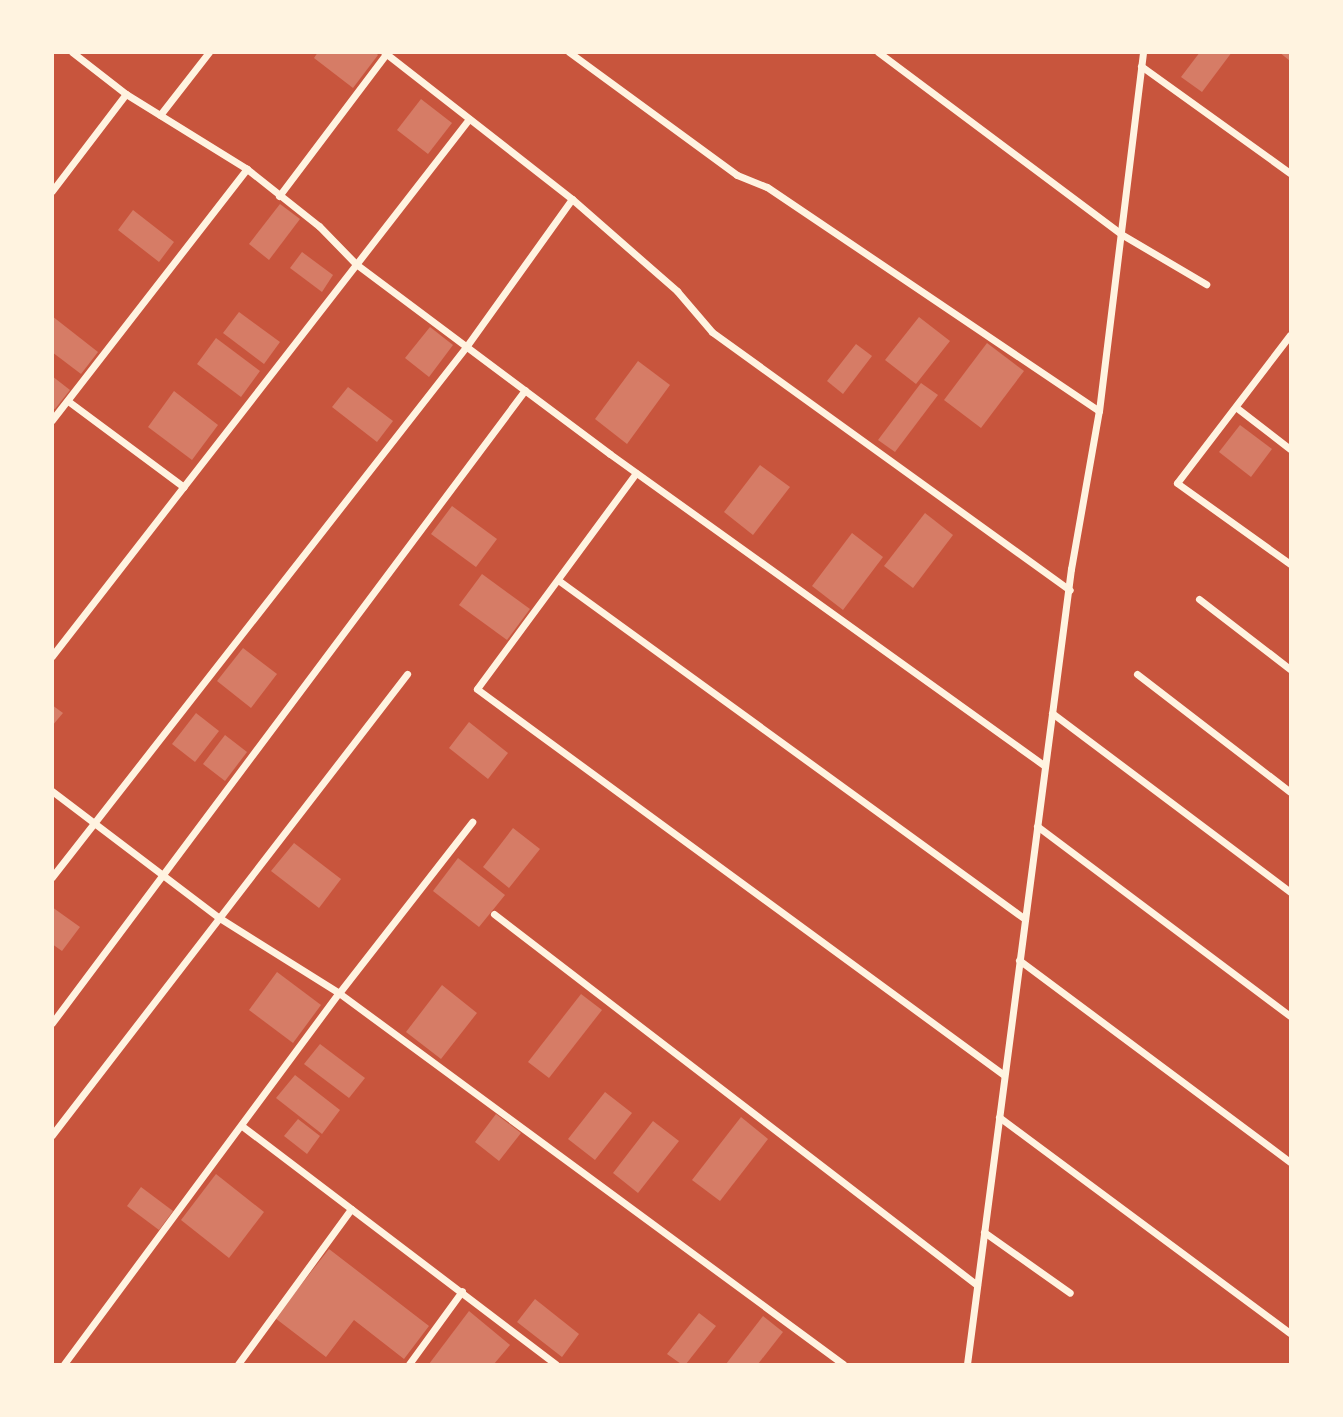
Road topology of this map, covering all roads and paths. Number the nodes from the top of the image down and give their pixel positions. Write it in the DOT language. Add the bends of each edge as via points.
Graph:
graph roads {
  1 [pos="72,52"];
  2 [pos="209,52"];
  3 [pos="569,52"];
  4 [pos="878,52"];
  5 [pos="1143,52"];
  6 [pos="385,53"];
  7 [pos="889,56"];
  8 [pos="1141,66"];
  9 [pos="126,94"];
  10 [pos="160,115"];
  11 [pos="469,118"];
  12 [pos="247,169"];
  13 [pos="1290,173"];
  14 [pos="52,191"];
  15 [pos="279,196"];
  16 [pos="572,199"];
  17 [pos="1121,234"];
  18 [pos="356,264"];
  19 [pos="1206,284"];
  20 [pos="1290,335"];
  21 [pos="466,347"];
  22 [pos="525,390"];
  23 [pos="68,401"];
  24 [pos="1237,408"];
  25 [pos="1099,411"];
  26 [pos="52,420"];
  27 [pos="1290,449"];
  28 [pos="636,473"];
  29 [pos="184,487"];
  30 [pos="1290,564"];
  31 [pos="558,580"];
  32 [pos="1070,590"];
  33 [pos="1199,599"];
  34 [pos="52,656"];
  35 [pos="1290,669"];
  36 [pos="407,674"];
  37 [pos="1137,674"];
  38 [pos="1052,713"];
  39 [pos="1045,766"];
  40 [pos="52,791"];
  41 [pos="1290,792"];
  42 [pos="93,822"];
  43 [pos="472,822"];
  44 [pos="1037,826"];
  45 [pos="163,876"];
  46 [pos="52,877"];
  47 [pos="1290,892"];
  48 [pos="494,914"];
  49 [pos="218,917"];
  50 [pos="1025,919"];
  51 [pos="1019,961"];
  52 [pos="339,993"];
  53 [pos="1290,1016"];
  54 [pos="52,1023"];
  55 [pos="1004,1075"];
  56 [pos="999,1117"];
  57 [pos="242,1126"];
  58 [pos="52,1135"];
  59 [pos="1290,1162"];
  60 [pos="351,1209"];
  61 [pos="984,1232"];
  62 [pos="977,1285"];
  63 [pos="462,1291"];
  64 [pos="1070,1293"];
  65 [pos="1290,1333"];
  66 [pos="64,1364"];
  67 [pos="238,1364"];
  68 [pos="409,1364"];
  69 [pos="556,1364"];
  70 [pos="843,1364"];
  71 [pos="967,1364"];
  1 -- 9 [label="street"];
  2 -- 10 [label="street"];
  3 -- 25 [label="street" via="737,175 767,187"];
  4 -- 7 [label="street"];
  5 -- 8 [label="street"];
  6 -- 11 [label="street"];
  6 -- 15 [label="street"];
  7 -- 17 [label="street"];
  8 -- 13 [label="street"];
  8 -- 17 [label="street"];
  9 -- 10 [label="street"];
  9 -- 14 [label="street"];
  10 -- 12 [label="street"];
  11 -- 16 [label="street"];
  11 -- 18 [label="street"];
  12 -- 15 [label="street"];
  12 -- 23 [label="street"];
  15 -- 18 [label="street" via="319,226"];
  16 -- 21 [label="street"];
  16 -- 32 [label="street" via="677,291 712,332"];
  17 -- 19 [label="street"];
  17 -- 25 [label="street"];
  18 -- 21 [label="street"];
  18 -- 29 [label="street"];
  20 -- 24 [label="street"];
  21 -- 22 [label="street"];
  21 -- 42 [label="street"];
  22 -- 28 [label="street"];
  22 -- 45 [label="street"];
  23 -- 26 [label="street"];
  23 -- 29 [label="street"];
  24 -- 27 [label="street"];
  24 -- 30 [label="street" via="1177,483"];
  25 -- 32 [label="street"];
  28 -- 31 [label="street"];
  28 -- 39 [label="street"];
  29 -- 34 [label="street"];
  31 -- 50 [label="street"];
  31 -- 55 [label="street" via="477,689"];
  32 -- 38 [label="street"];
  33 -- 35 [label="street"];
  36 -- 49 [label="street"];
  37 -- 41 [label="street"];
  38 -- 39 [label="street"];
  38 -- 47 [label="street"];
  39 -- 44 [label="street"];
  40 -- 42 [label="street"];
  42 -- 45 [label="street"];
  42 -- 46 [label="street"];
  43 -- 52 [label="street"];
  44 -- 50 [label="street"];
  44 -- 53 [label="street"];
  45 -- 49 [label="street"];
  45 -- 54 [label="street"];
  48 -- 62 [label="street"];
  49 -- 52 [label="street"];
  49 -- 58 [label="street"];
  50 -- 51 [label="street"];
  51 -- 55 [label="street"];
  51 -- 59 [label="street"];
  52 -- 57 [label="street"];
  52 -- 70 [label="street"];
  55 -- 56 [label="street"];
  56 -- 61 [label="street"];
  56 -- 65 [label="street"];
  57 -- 60 [label="street"];
  57 -- 66 [label="street"];
  60 -- 63 [label="street"];
  60 -- 67 [label="street"];
  61 -- 62 [label="street"];
  61 -- 64 [label="street"];
  62 -- 71 [label="street"];
  63 -- 68 [label="street"];
  63 -- 69 [label="street"];
}
